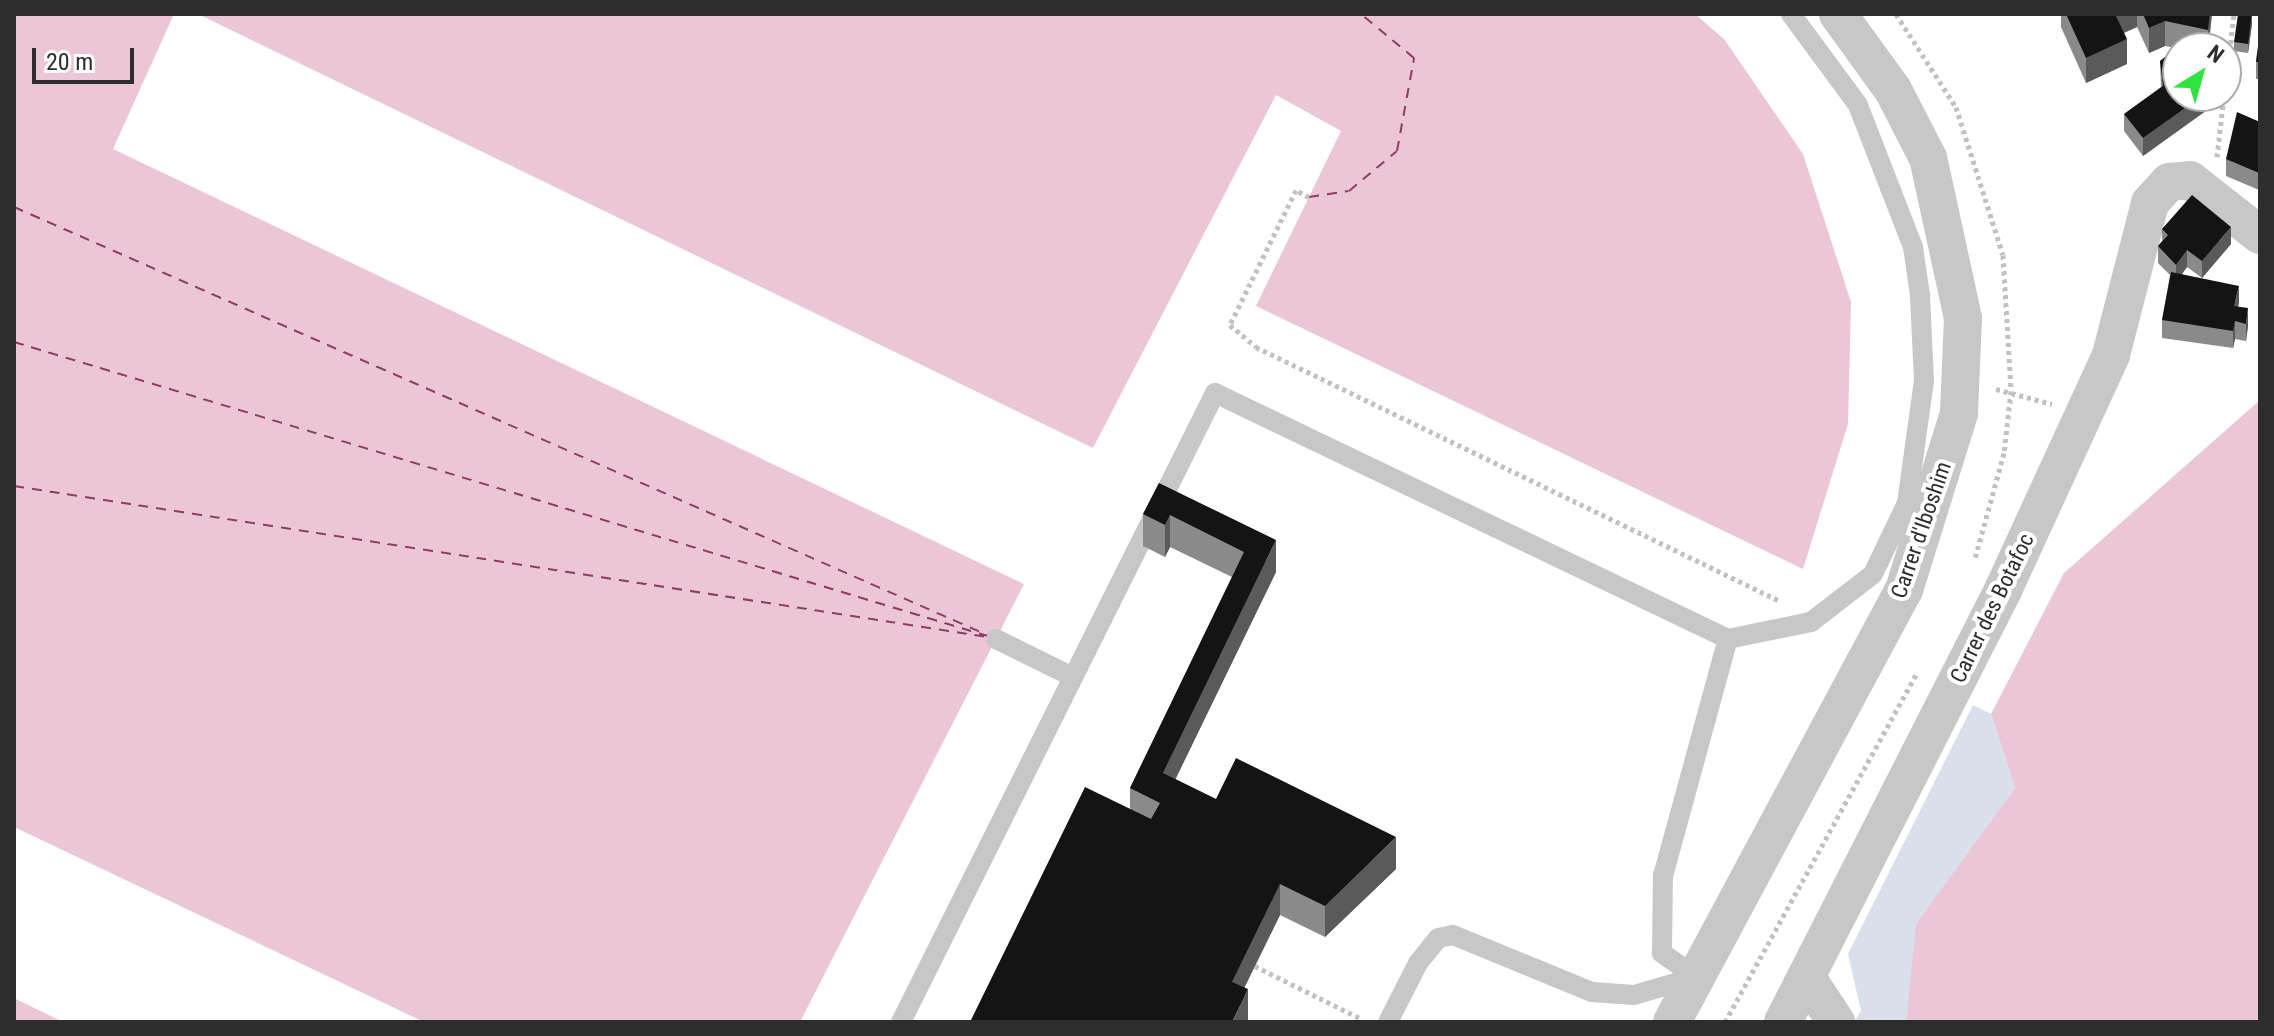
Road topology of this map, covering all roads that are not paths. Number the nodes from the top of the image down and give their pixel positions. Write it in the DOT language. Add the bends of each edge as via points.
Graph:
graph roads {
  1 [pos="1791,14"];
  2 [pos="1838,14"];
  3 [pos="2260,235"];
  4 [pos="996,639"];
  5 [pos="1728,639"];
  6 [pos="1073,677"];
  7 [pos="1696,977"];
  8 [pos="1807,978"];
  9 [pos="901,1022"];
  10 [pos="1388,1022"];
  11 [pos="1672,1022"];
  12 [pos="1783,1022"];
  13 [pos="1836,1022"];
  1 -- 5 [label="lane" via="1858,105 1890,178 1913,247 1924,381 1907,503 1873,574 1811,622"];
  2 -- 7 [label="street, Carrer d'Iboshim" via="1893,90 1928,158 1963,318 1960,385 1935,504 1904,590"];
  3 -- 8 [label="street, Carrer des Botafoc" via="2190,180 2169,182 2150,203 2111,355"];
  4 -- 6 [label="lane"];
  5 -- 6 [label="lane" via="1215,393"];
  5 -- 7 [label="lane" via="1663,876 1662,953"];
  6 -- 9 [label="lane"];
  7 -- 10 [label="lane" via="1634,995 1592,992 1453,935 1438,938 1418,963"];
  7 -- 11 [label="street, Carrer d'Iboshim"];
  8 -- 12 [label="street, Carrer des Botafoc"];
  8 -- 13 [label="street"];
}
